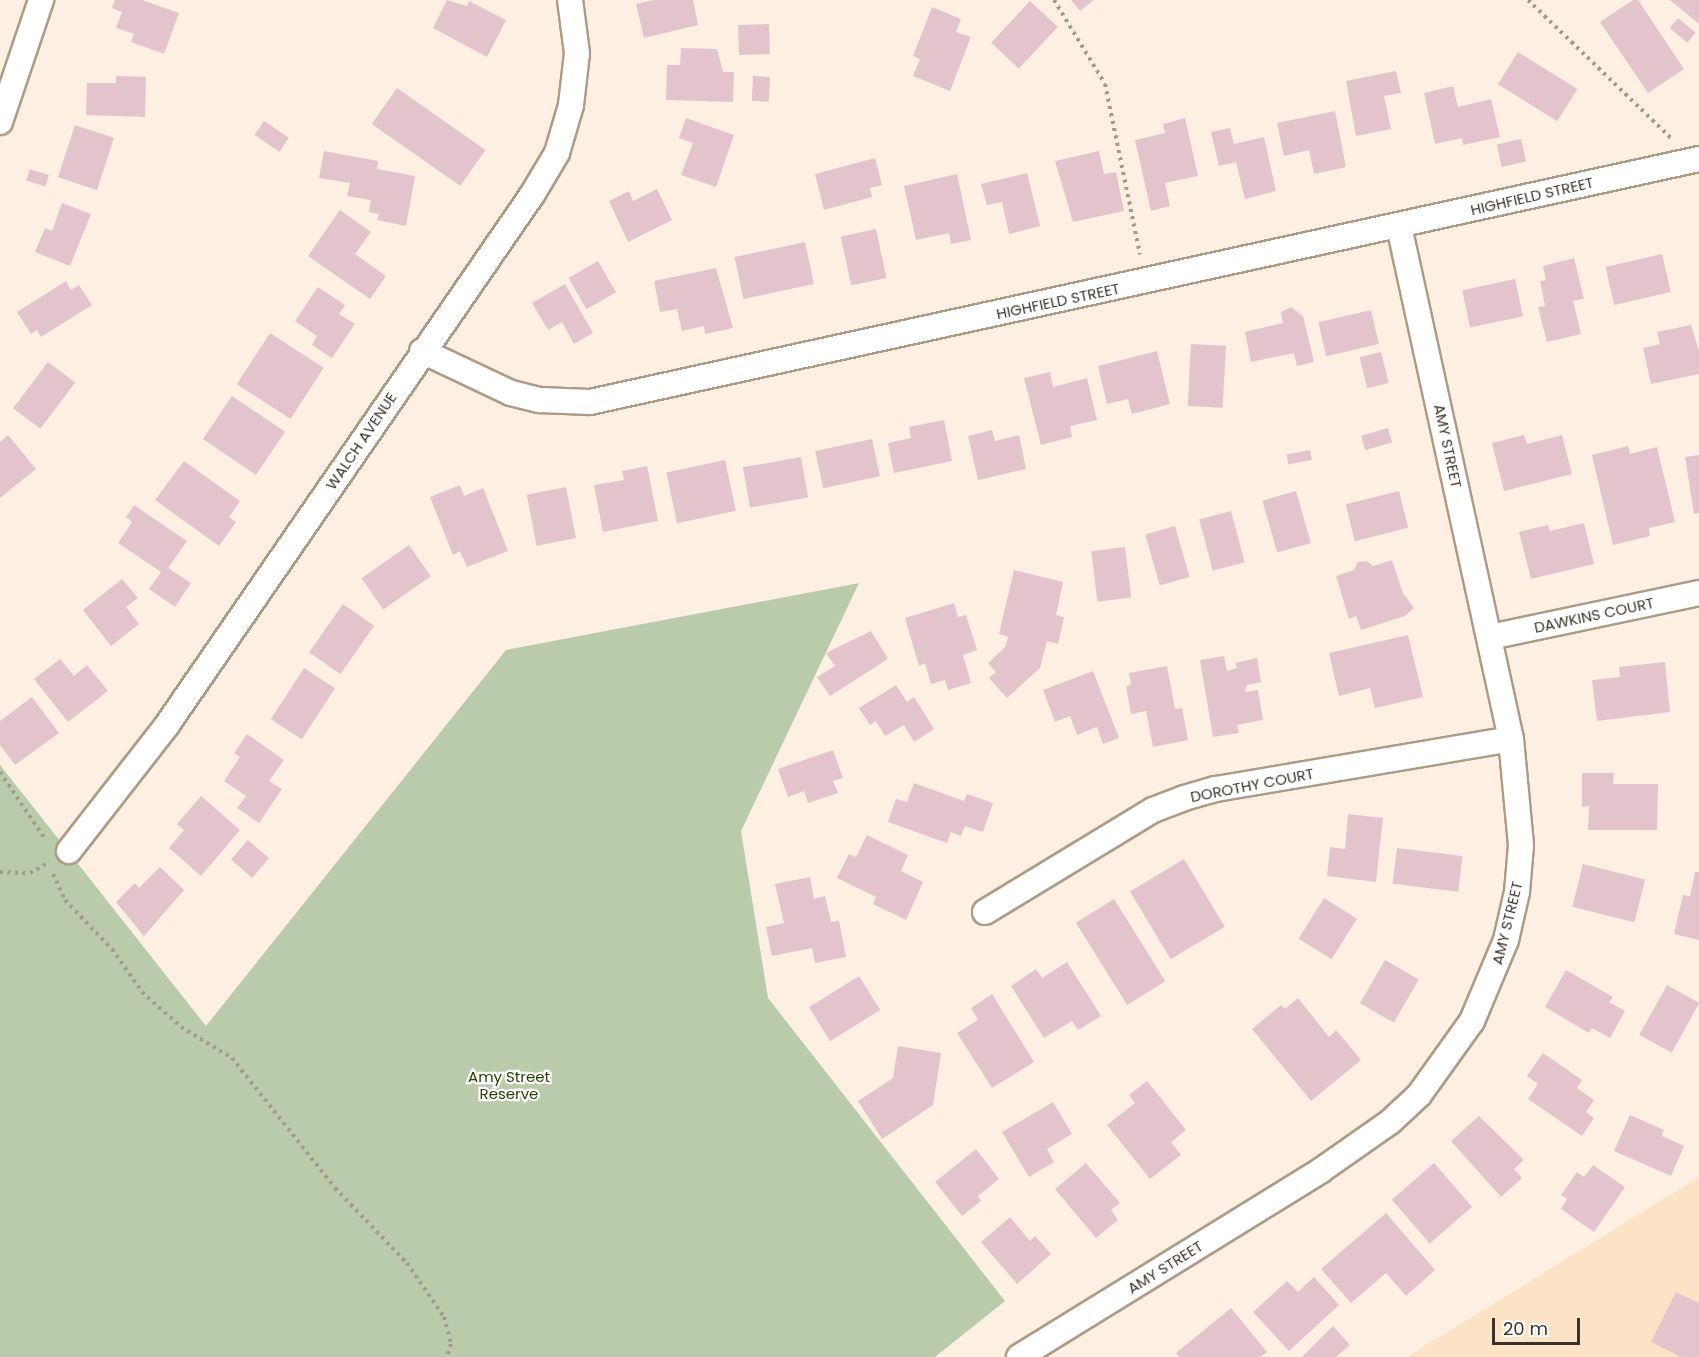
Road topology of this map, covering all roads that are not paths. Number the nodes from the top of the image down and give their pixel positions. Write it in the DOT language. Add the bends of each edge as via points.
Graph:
graph roads {
  1 [pos="41,0"];
  2 [pos="570,0"];
  3 [pos="0,122"];
  4 [pos="1695,159"];
  5 [pos="1399,226"];
  6 [pos="422,351"];
  7 [pos="1699,593"];
  8 [pos="1490,637"];
  9 [pos="1511,739"];
  10 [pos="58,857"];
  11 [pos="985,912"];
  12 [pos="1019,1357"];
  1 -- 3 [label="street"];
  2 -- 6 [label="street, WALCH AVENUE" via="576,33 576,79 556,153 532,195"];
  4 -- 5 [label="street, HIGHFIELD STREET"];
  5 -- 6 [label="street, HIGHFIELD STREET" via="590,402 549,401 511,393"];
  5 -- 8 [label="street, AMY STREET"];
  6 -- 10 [label="street, WALCH AVENUE" via="167,725"];
  7 -- 8 [label="street, DAWKINS COURT"];
  8 -- 9 [label="street, AMY STREET"];
  9 -- 11 [label="street, DOROTHY COURT" via="1216,789 1184,798 1153,810"];
  9 -- 12 [label="street, AMY STREET" via="1520,798 1517,892 1491,984 1448,1059 1419,1095 1354,1149"];
}
